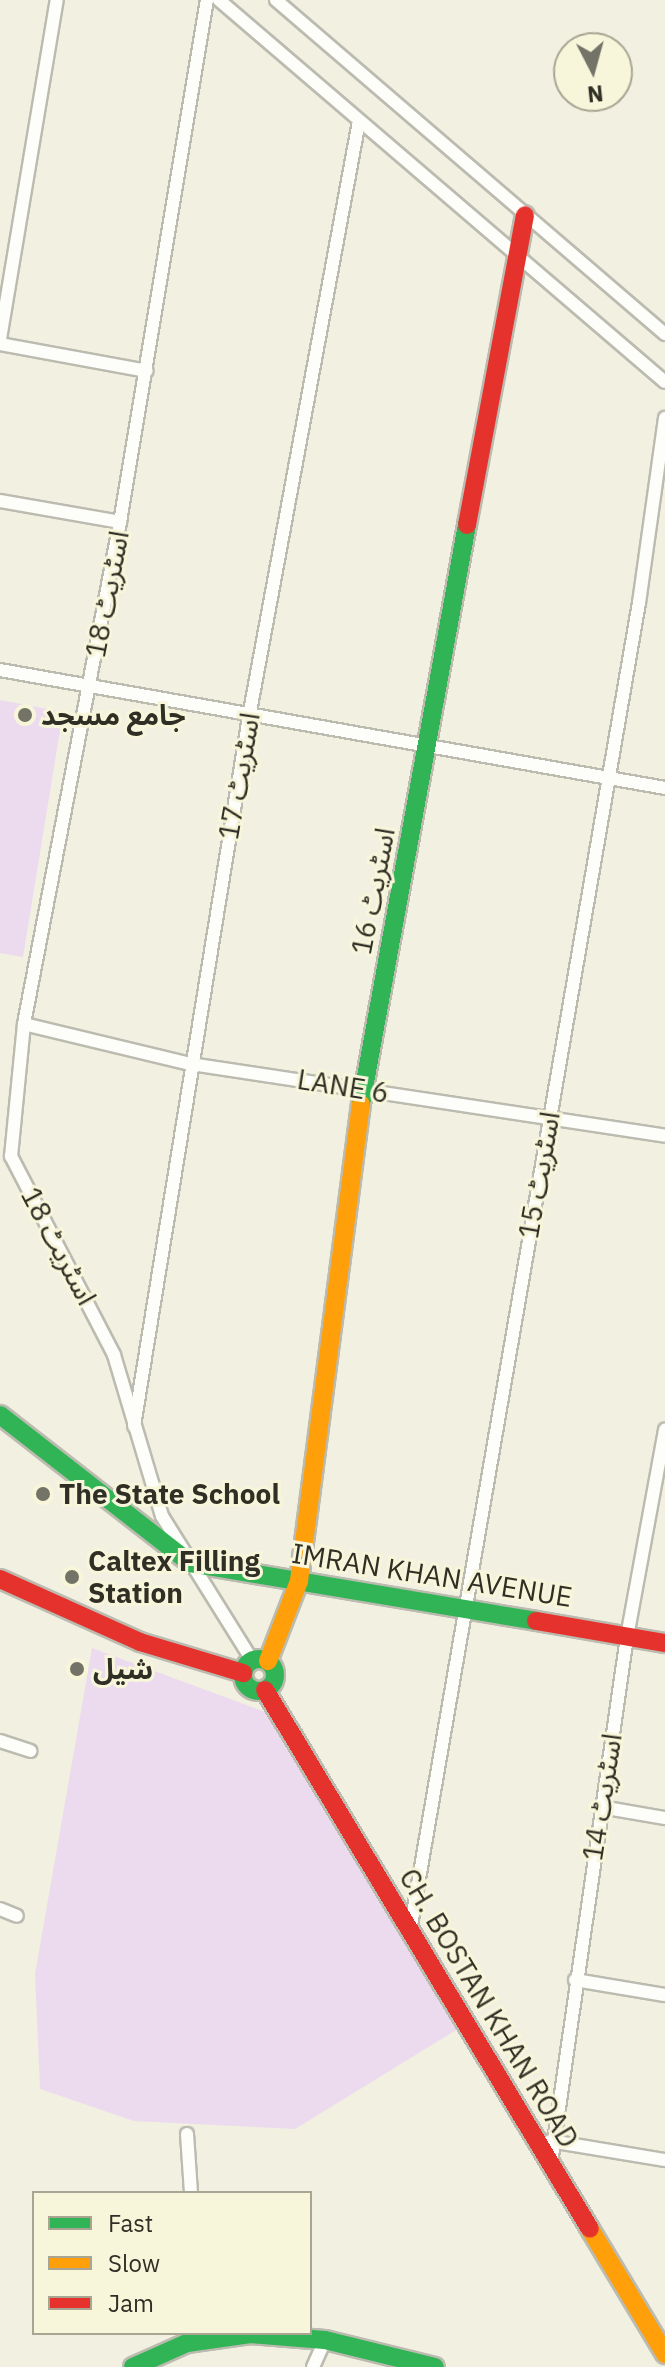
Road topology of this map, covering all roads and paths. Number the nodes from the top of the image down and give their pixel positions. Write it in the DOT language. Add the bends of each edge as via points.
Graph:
graph roads {
  1 [pos="57,0"];
  2 [pos="207,0"];
  3 [pos="219,0"];
  4 [pos="276,0"];
  5 [pos="359,121"];
  6 [pos="525,215"];
  7 [pos="514,256"];
  8 [pos="665,334"];
  9 [pos="0,342"];
  10 [pos="147,371"];
  11 [pos="665,382"];
  12 [pos="665,418"];
  13 [pos="0,501"];
  14 [pos="120,522"];
  15 [pos="0,670"];
  16 [pos="89,686"];
  17 [pos="249,717"];
  18 [pos="429,749"];
  19 [pos="607,779"];
  20 [pos="665,788"];
  21 [pos="24,1024"];
  22 [pos="191,1064"];
  23 [pos="363,1087"];
  24 [pos="548,1119"];
  25 [pos="665,1136"];
  26 [pos="0,1415"];
  27 [pos="665,1429"];
  28 [pos="133,1434"];
  29 [pos="190,1563"];
  30 [pos="0,1579"];
  31 [pos="299,1581"];
  32 [pos="465,1608"];
  33 [pos="627,1637"];
  34 [pos="665,1643"];
  35 [pos="254,1665"];
  36 [pos="265,1690"];
  37 [pos="0,1741"];
  38 [pos="30,1751"];
  39 [pos="601,1807"];
  40 [pos="665,1818"];
  41 [pos="0,1909"];
  42 [pos="17,1916"];
  43 [pos="410,1931"];
  44 [pos="575,1980"];
  45 [pos="665,1995"];
  46 [pos="187,2134"];
  47 [pos="550,2141"];
  48 [pos="665,2160"];
  49 [pos="552,2166"];
  50 [pos="191,2191"];
  51 [pos="236,2335"];
  52 [pos="262,2335"];
  53 [pos="194,2338"];
  54 [pos="325,2340"];
  55 [pos="665,2354"];
  56 [pos="133,2367"];
  57 [pos="313,2367"];
  58 [pos="435,2367"];
  1 -- 9 [label="street"];
  2 -- 10 [label="street, اسٹریٹ 18"];
  3 -- 5 [label="street"];
  4 -- 6 [label="street"];
  5 -- 7 [label="street"];
  5 -- 17 [label="street, اسٹریٹ 17"];
  6 -- 7 [label="street, اسٹریٹ 16"];
  6 -- 8 [label="street"];
  7 -- 11 [label="street"];
  7 -- 18 [label="street, اسٹریٹ 16"];
  9 -- 10 [label="street"];
  10 -- 14 [label="street, اسٹریٹ 18"];
  12 -- 19 [label="street, اسٹریٹ 15"];
  13 -- 14 [label="street"];
  14 -- 16 [label="street, اسٹریٹ 18"];
  15 -- 16 [label="street"];
  16 -- 17 [label="street"];
  16 -- 21 [label="street, اسٹریٹ 18"];
  17 -- 18 [label="street"];
  17 -- 22 [label="street, اسٹریٹ 17"];
  18 -- 19 [label="street"];
  18 -- 23 [label="street, اسٹریٹ 16"];
  19 -- 20 [label="street"];
  19 -- 24 [label="street, اسٹریٹ 15"];
  21 -- 22 [label="street, LANE 6"];
  21 -- 28 [label="street, اسٹریٹ 18" via="11,1156 114,1355"];
  22 -- 23 [label="street, LANE 6"];
  22 -- 28 [label="street, اسٹریٹ 17"];
  23 -- 24 [label="street, LANE 6"];
  23 -- 31 [label="street, اسٹریٹ 16"];
  24 -- 25 [label="street, LANE 6"];
  24 -- 32 [label="street, اسٹریٹ 15"];
  26 -- 29 [label="street"];
  27 -- 33 [label="street, اسٹریٹ 14"];
  28 -- 29 [label="street, اسٹریٹ 18" via="162,1516"];
  29 -- 31 [label="street, IMRAN KHAN AVENUE"];
  29 -- 35 [label="street, اسٹریٹ 18"];
  30 -- 35 [label="street" via="140,1642 215,1669"];
  31 -- 32 [label="street, IMRAN KHAN AVENUE"];
  31 -- 35 [label="street, اسٹریٹ 16"];
  32 -- 33 [label="street, IMRAN KHAN AVENUE"];
  32 -- 43 [label="street, اسٹریٹ 15"];
  33 -- 34 [label="street, IMRAN KHAN AVENUE"];
  33 -- 39 [label="street, اسٹریٹ 14"];
  35 -- 36 [label="street" via="249,1687"];
  35 -- 36 [label="street, اسٹریٹ 16" via="276,1674"];
  36 -- 43 [label="street, CH. BOSTAN KHAN ROAD"];
  37 -- 38 [label="street"];
  39 -- 40 [label="street"];
  39 -- 44 [label="street, اسٹریٹ 14"];
  41 -- 42 [label="street"];
  43 -- 49 [label="street, CH. BOSTAN KHAN ROAD"];
  44 -- 45 [label="street"];
  44 -- 47 [label="street, اسٹریٹ 14"];
  46 -- 50 [label="street"];
  47 -- 48 [label="street"];
  47 -- 49 [label="street, اسٹریٹ 14"];
  49 -- 55 [label="street, CH. BOSTAN KHAN ROAD"];
  51 -- 53 [label="street"];
  52 -- 54 [label="street"];
  53 -- 56 [label="street"];
  54 -- 57 [label="street"];
  54 -- 58 [label="street"];
}
